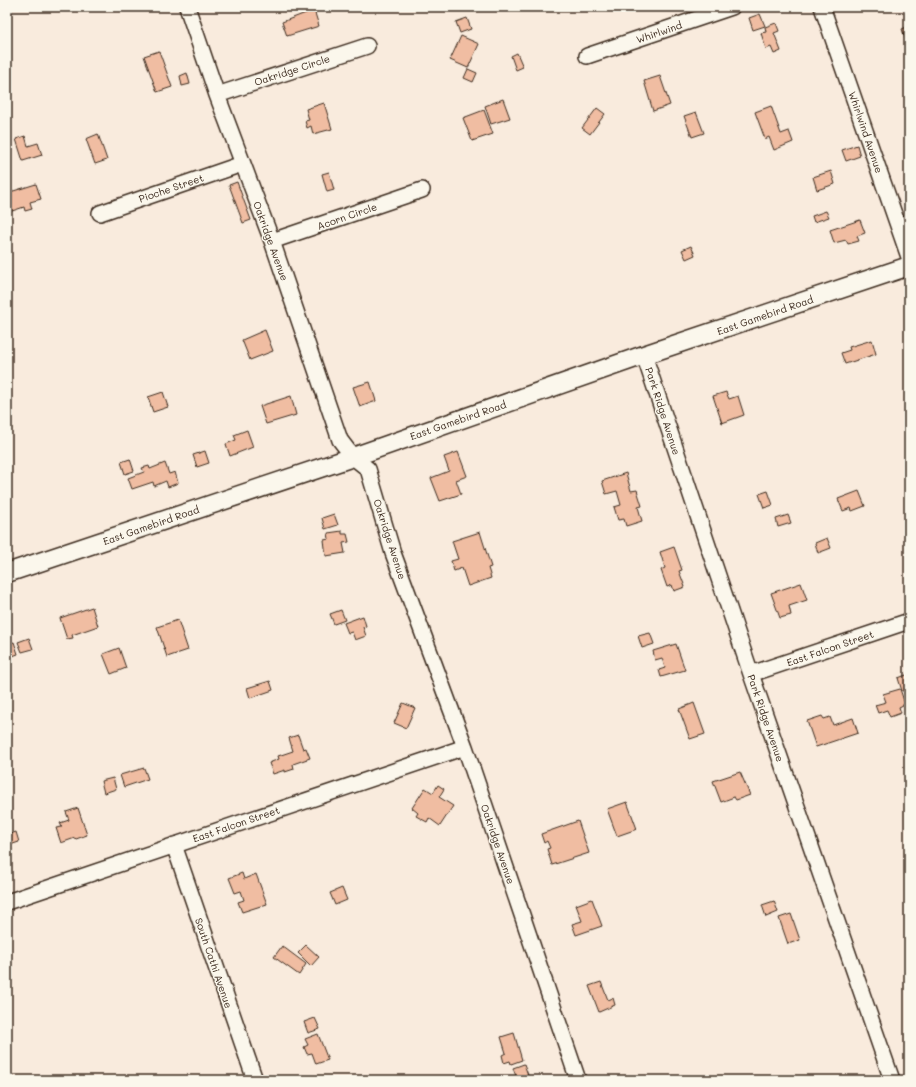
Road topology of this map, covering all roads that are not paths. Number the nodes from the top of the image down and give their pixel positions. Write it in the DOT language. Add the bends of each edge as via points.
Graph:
graph roads {
  1 [pos="187,7"];
  2 [pos="732,7"];
  3 [pos="822,7"];
  4 [pos="367,46"];
  5 [pos="587,56"];
  6 [pos="217,95"];
  7 [pos="242,164"];
  8 [pos="422,190"];
  9 [pos="100,213"];
  10 [pos="272,241"];
  11 [pos="909,257"];
  12 [pos="909,266"];
  13 [pos="644,355"];
  14 [pos="353,457"];
  15 [pos="7,573"];
  16 [pos="909,621"];
  17 [pos="751,674"];
  18 [pos="465,747"];
  19 [pos="174,845"];
  20 [pos="7,902"];
  21 [pos="254,1080"];
  22 [pos="578,1080"];
  23 [pos="892,1080"];
  1 -- 6 [label="street, Oakridge Avenue"];
  2 -- 5 [label="street, Whirlwind"];
  3 -- 11 [label="street, Whirlwind Avenue"];
  4 -- 6 [label="street, Oakridge Circle"];
  6 -- 7 [label="street, Oakridge Avenue"];
  7 -- 9 [label="street, Pioche Street"];
  7 -- 10 [label="street, Oakridge Avenue"];
  8 -- 10 [label="street, Acorn Circle"];
  10 -- 14 [label="street, Oakridge Avenue" via="340,440"];
  12 -- 13 [label="main road, East Gamebird Road"];
  13 -- 14 [label="main road, East Gamebird Road"];
  13 -- 17 [label="street, Park Ridge Avenue"];
  14 -- 15 [label="main road, East Gamebird Road"];
  14 -- 18 [label="street, Oakridge Avenue" via="368,469 393,553"];
  16 -- 17 [label="street, East Falcon Street"];
  17 -- 23 [label="street, Park Ridge Avenue"];
  18 -- 19 [label="street, East Falcon Street"];
  18 -- 22 [label="street, Oakridge Avenue"];
  19 -- 20 [label="street, East Falcon Street"];
  19 -- 21 [label="street, South Cathi Avenue"];
}
